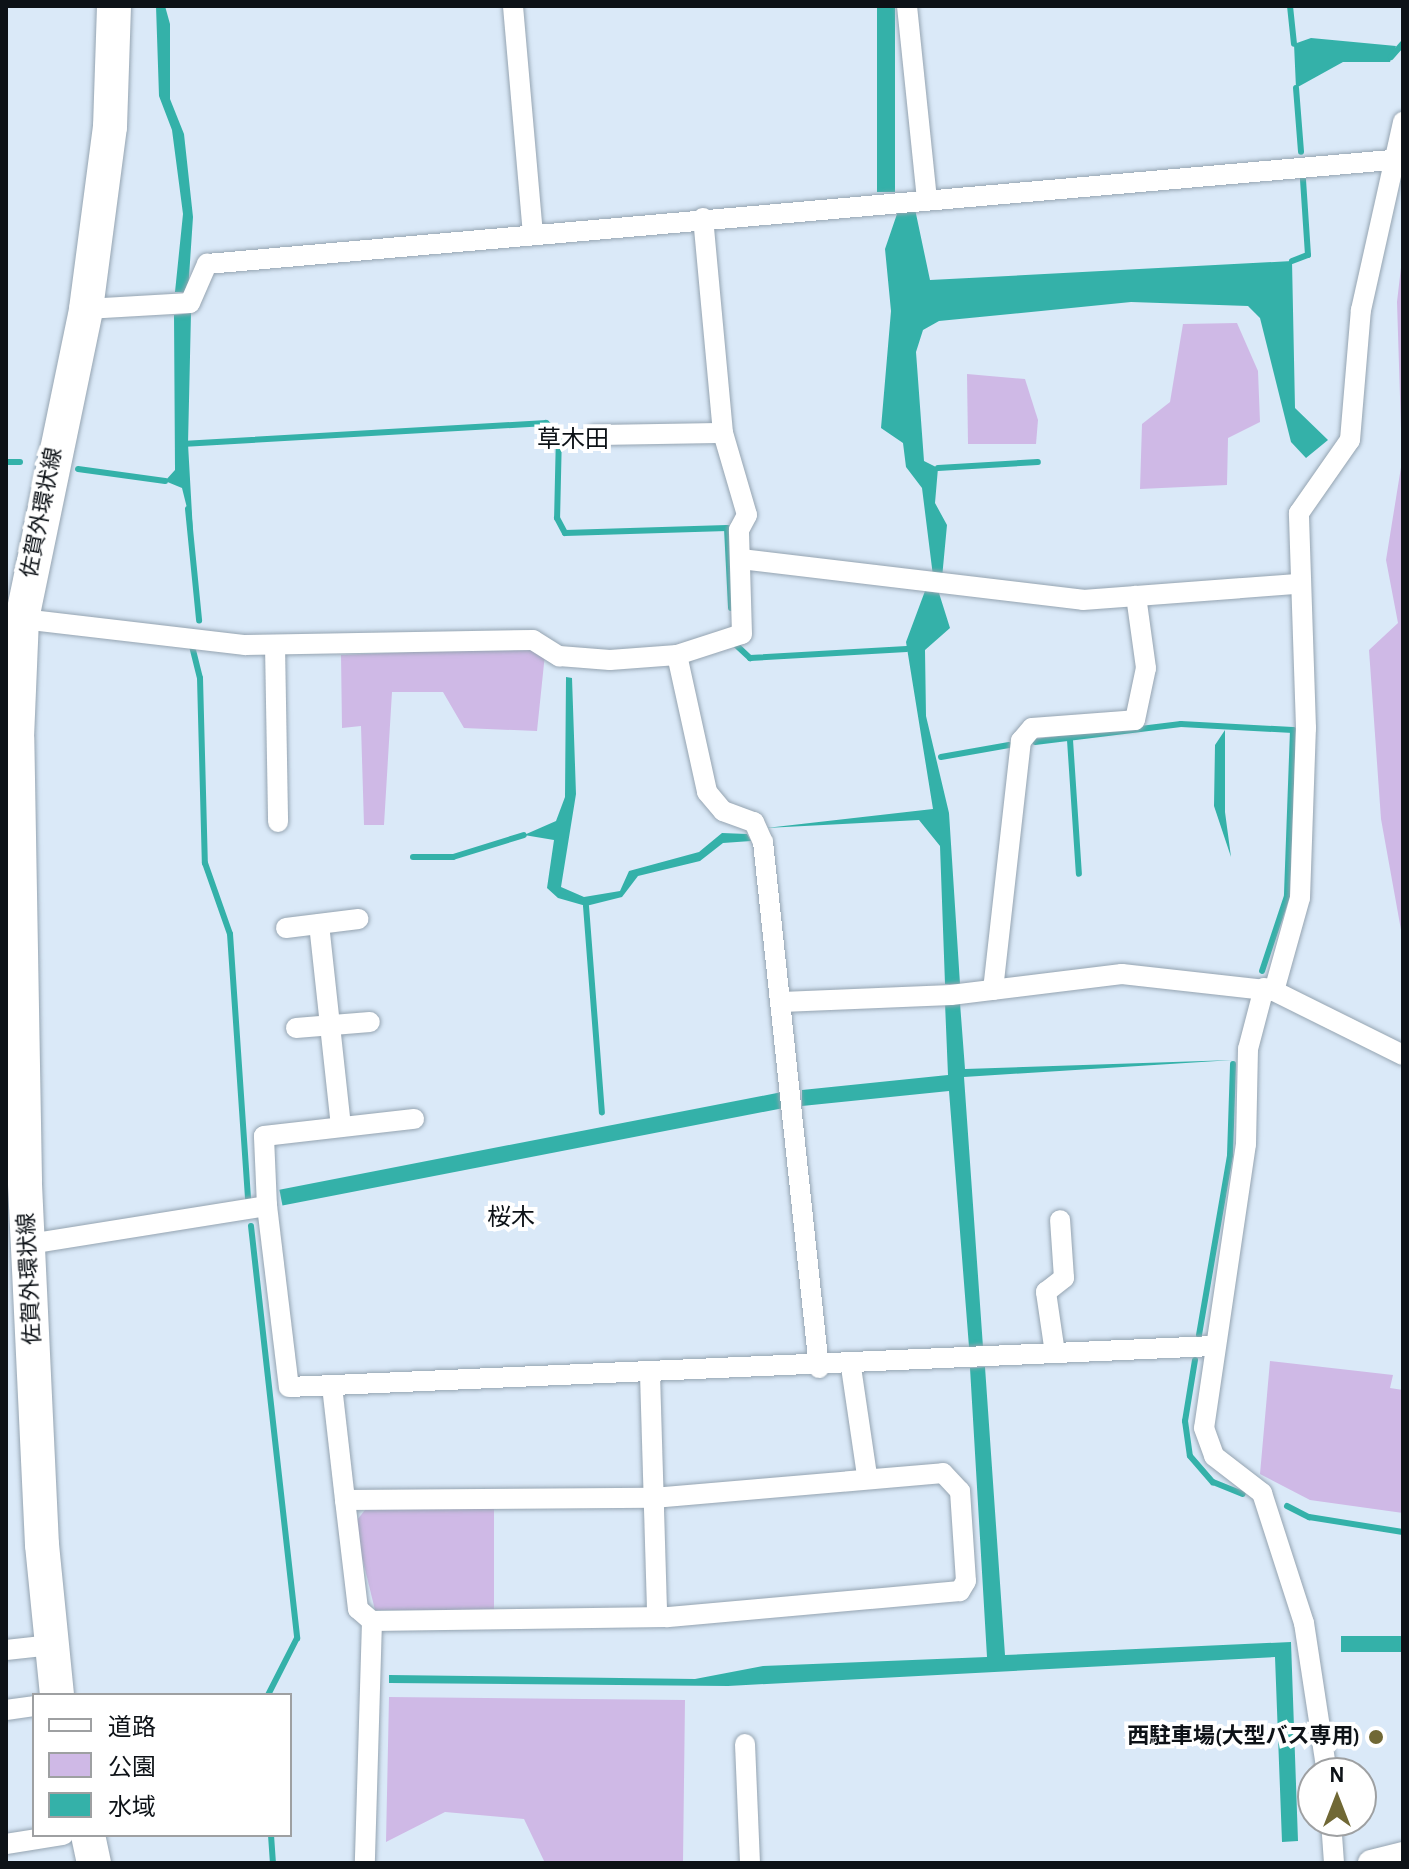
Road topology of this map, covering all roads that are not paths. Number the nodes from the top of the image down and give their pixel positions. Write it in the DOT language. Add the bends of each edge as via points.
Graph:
graph roads {
  1 [pos="114,6"];
  2 [pos="513,6"];
  3 [pos="907,6"];
  4 [pos="1403,122"];
  5 [pos="1390,160"];
  6 [pos="927,200"];
  7 [pos="703,218"];
  8 [pos="533,234"];
  9 [pos="86,309"];
  10 [pos="723,433"];
  11 [pos="594,435"];
  12 [pos="741,559"];
  13 [pos="1297,584"];
  14 [pos="1136,596"];
  15 [pos="14,618"];
  16 [pos="275,645"];
  17 [pos="677,655"];
  18 [pos="278,822"];
  19 [pos="13,917"];
  20 [pos="358,919"];
  21 [pos="319,924"];
  22 [pos="286,928"];
  23 [pos="1269,989"];
  24 [pos="993,990"];
  25 [pos="782,1002"];
  26 [pos="14,1017"];
  27 [pos="370,1022"];
  28 [pos="330,1025"];
  29 [pos="296,1028"];
  30 [pos="1403,1055"];
  31 [pos="414,1119"];
  32 [pos="341,1127"];
  33 [pos="16,1182"];
  34 [pos="267,1206"];
  35 [pos="1060,1220"];
  36 [pos="29,1244"];
  37 [pos="1212,1346"];
  38 [pos="1055,1353"];
  39 [pos="851,1367"];
  40 [pos="819,1368"];
  41 [pos="650,1374"];
  42 [pos="332,1386"];
  43 [pos="867,1476"];
  44 [pos="653,1498"];
  45 [pos="345,1500"];
  46 [pos="657,1617"];
  47 [pos="372,1621"];
  48 [pos="52,1645"];
  49 [pos="6,1650"];
  50 [pos="57,1693"];
  51 [pos="32,1706"];
  52 [pos="6,1710"];
  53 [pos="745,1744"];
  54 [pos="1325,1757"];
  55 [pos="50,1837"];
  56 [pos="88,1837"];
  57 [pos="1332,1837"];
  58 [pos="6,1844"];
  59 [pos="1403,1855"];
  60 [pos="94,1863"];
  61 [pos="365,1863"];
  62 [pos="750,1863"];
  63 [pos="1334,1863"];
  64 [pos="1371,1863"];
  1 -- 9 [label="main road, 佐賀外環状線" via="110,127"];
  2 -- 8 [label="street"];
  3 -- 6 [label="street"];
  4 -- 5 [label="street"];
  5 -- 6 [label="street"];
  5 -- 13 [label="street" via="1361,310 1350,440 1299,513"];
  6 -- 7 [label="street"];
  7 -- 8 [label="street"];
  7 -- 10 [label="street"];
  8 -- 9 [label="street" via="207,264 190,303"];
  9 -- 15 [label="main road, 佐賀外環状線"];
  10 -- 11 [label="street"];
  10 -- 12 [label="street" via="747,515 739,530"];
  12 -- 14 [label="street" via="956,589 1083,600"];
  12 -- 17 [label="street" via="742,634"];
  13 -- 14 [label="street"];
  13 -- 23 [label="street" via="1306,728 1300,898"];
  14 -- 24 [label="street" via="1146,668 1135,720 1032,728 1021,741"];
  15 -- 16 [label="street"];
  15 -- 19 [label="main road, 佐賀外環状線"];
  16 -- 17 [label="street" via="533,640 559,656"];
  16 -- 18 [label="street"];
  17 -- 25 [label="street" via="707,792 723,811 754,822 763,842"];
  19 -- 26 [label="main road, 佐賀外環状線"];
  20 -- 21 [label="street"];
  21 -- 22 [label="street"];
  21 -- 28 [label="street"];
  23 -- 24 [label="street" via="1122,974"];
  23 -- 30 [label="street"];
  23 -- 37 [label="street" via="1248,1049 1246,1144"];
  24 -- 25 [label="street"];
  25 -- 40 [label="street"];
  26 -- 33 [label="main road, 佐賀外環状線"];
  27 -- 28 [label="street"];
  28 -- 29 [label="street"];
  28 -- 32 [label="street"];
  31 -- 32 [label="street"];
  32 -- 34 [label="street" via="264,1136"];
  33 -- 36 [label="main road, 佐賀外環状線"];
  34 -- 36 [label="street"];
  34 -- 42 [label="street" via="289,1387"];
  35 -- 38 [label="street" via="1064,1278 1046,1292"];
  36 -- 48 [label="main road, 佐賀外環状線"];
  37 -- 38 [label="street"];
  37 -- 54 [label="street" via="1204,1428 1214,1456 1262,1493 1304,1623"];
  38 -- 39 [label="street"];
  39 -- 40 [label="street"];
  39 -- 43 [label="street"];
  40 -- 41 [label="street"];
  41 -- 42 [label="street"];
  41 -- 44 [label="street"];
  42 -- 45 [label="street"];
  43 -- 44 [label="street"];
  43 -- 46 [label="street" via="943,1473 960,1491 966,1581 960,1591"];
  44 -- 45 [label="street"];
  44 -- 46 [label="street"];
  45 -- 47 [label="street" via="358,1609"];
  46 -- 47 [label="street"];
  47 -- 61 [label="street"];
  48 -- 49 [label="street"];
  48 -- 50 [label="main road, 佐賀外環状線"];
  51 -- 52 [label="street"];
  53 -- 62 [label="street"];
  55 -- 58 [label="street"];
  56 -- 60 [label="main road"];
  57 -- 63 [label="street"];
  59 -- 64 [label="street"];
}
